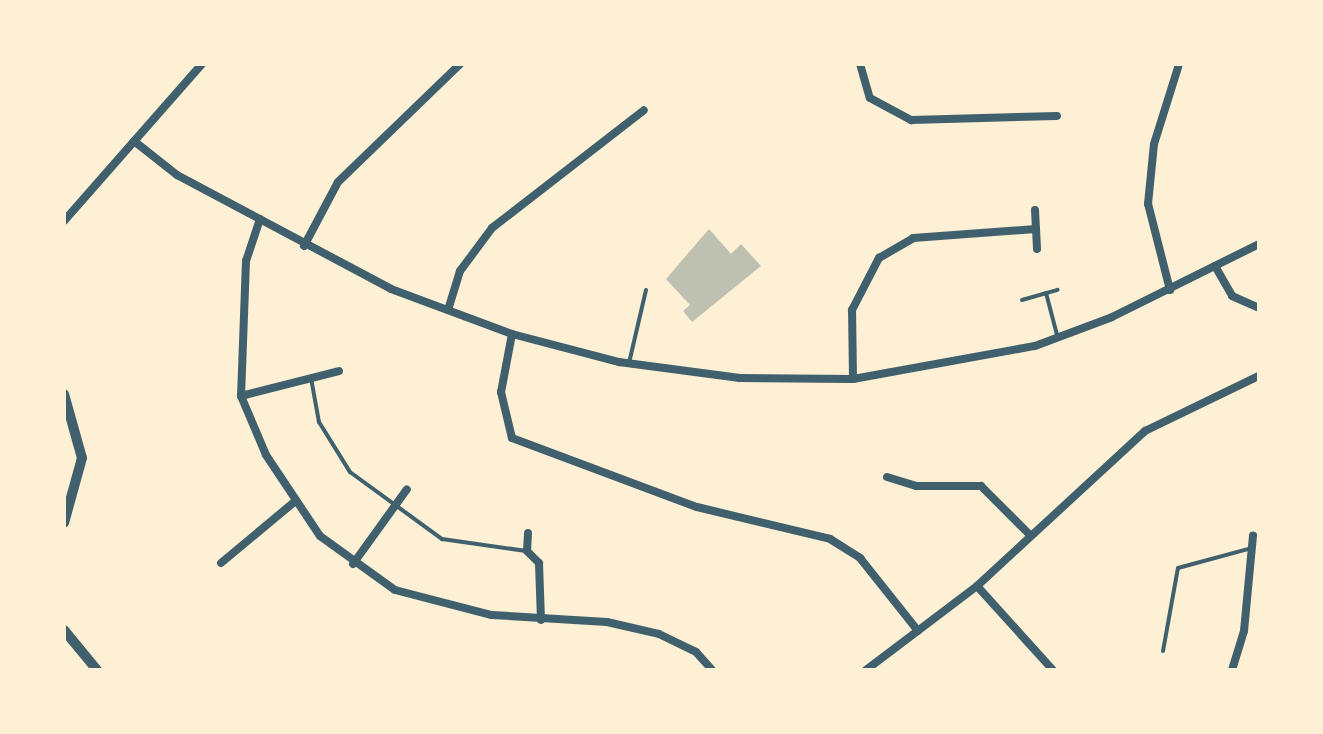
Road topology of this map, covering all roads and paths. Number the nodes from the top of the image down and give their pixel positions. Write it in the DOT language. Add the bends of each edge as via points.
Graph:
graph roads {
  1 [pos="202,64"];
  2 [pos="460,64"];
  3 [pos="860,64"];
  4 [pos="1179,64"];
  5 [pos="644,110"];
  6 [pos="1057,116"];
  7 [pos="134,141"];
  8 [pos="1035,210"];
  9 [pos="260,219"];
  10 [pos="64,221"];
  11 [pos="1036,229"];
  12 [pos="1259,244"];
  13 [pos="304,246"];
  14 [pos="1037,249"];
  15 [pos="1215,266"];
  16 [pos="646,290"];
  17 [pos="1058,290"];
  18 [pos="1170,290"];
  19 [pos="1046,293"];
  20 [pos="1022,300"];
  21 [pos="1259,308"];
  22 [pos="448,310"];
  23 [pos="512,334"];
  24 [pos="1058,337"];
  25 [pos="629,363"];
  26 [pos="339,371"];
  27 [pos="1259,376"];
  28 [pos="311,378"];
  29 [pos="853,379"];
  30 [pos="64,394"];
  31 [pos="241,396"];
  32 [pos="887,477"];
  33 [pos="407,489"];
  34 [pos="293,503"];
  35 [pos="396,505"];
  36 [pos="64,523"];
  37 [pos="528,533"];
  38 [pos="1030,535"];
  39 [pos="1253,535"];
  40 [pos="1252,548"];
  41 [pos="527,551"];
  42 [pos="221,563"];
  43 [pos="353,564"];
  44 [pos="977,586"];
  45 [pos="541,620"];
  46 [pos="64,630"];
  47 [pos="918,631"];
  48 [pos="1163,651"];
  49 [pos="97,670"];
  50 [pos="712,670"];
  51 [pos="866,670"];
  52 [pos="1053,670"];
  53 [pos="1232,670"];
  1 -- 7 [label="street"];
  2 -- 13 [label="street" via="338,182"];
  3 -- 6 [label="street" via="870,98 911,120"];
  4 -- 18 [label="street" via="1154,144 1148,204"];
  5 -- 22 [label="street" via="492,228 460,271"];
  7 -- 9 [label="street" via="177,175"];
  7 -- 10 [label="street"];
  8 -- 11 [label="street"];
  9 -- 13 [label="street"];
  9 -- 31 [label="street" via="245,275"];
  11 -- 14 [label="street"];
  11 -- 29 [label="street" via="931,235 879,258 852,310"];
  12 -- 15 [label="street"];
  13 -- 22 [label="street"];
  15 -- 18 [label="street"];
  15 -- 21 [label="street" via="1232,296"];
  16 -- 25 [label="lane"];
  17 -- 19 [label="lane"];
  18 -- 24 [label="street"];
  19 -- 20 [label="lane"];
  19 -- 24 [label="lane"];
  22 -- 23 [label="street"];
  23 -- 25 [label="street"];
  23 -- 47 [label="street" via="501,392 512,438 697,507 830,539 860,558"];
  24 -- 29 [label="street"];
  25 -- 29 [label="street" via="740,378"];
  26 -- 28 [label="street"];
  27 -- 38 [label="street" via="1145,431"];
  28 -- 31 [label="street"];
  28 -- 35 [label="lane" via="319,422 334,449 350,472"];
  30 -- 36 [label="street" via="82,458"];
  31 -- 34 [label="street"];
  32 -- 38 [label="street" via="917,486 981,486"];
  33 -- 35 [label="street"];
  34 -- 42 [label="street"];
  34 -- 43 [label="street"];
  35 -- 41 [label="lane" via="442,539"];
  35 -- 43 [label="street"];
  37 -- 41 [label="street"];
  38 -- 44 [label="street"];
  39 -- 40 [label="street"];
  40 -- 48 [label="lane" via="1178,568"];
  40 -- 53 [label="street" via="1244,631"];
  41 -- 45 [label="street" via="539,563"];
  43 -- 45 [label="street" via="435,604"];
  44 -- 47 [label="street"];
  44 -- 52 [label="street"];
  45 -- 50 [label="street" via="607,622 659,634 696,652"];
  46 -- 49 [label="street"];
  47 -- 51 [label="street"];
}
